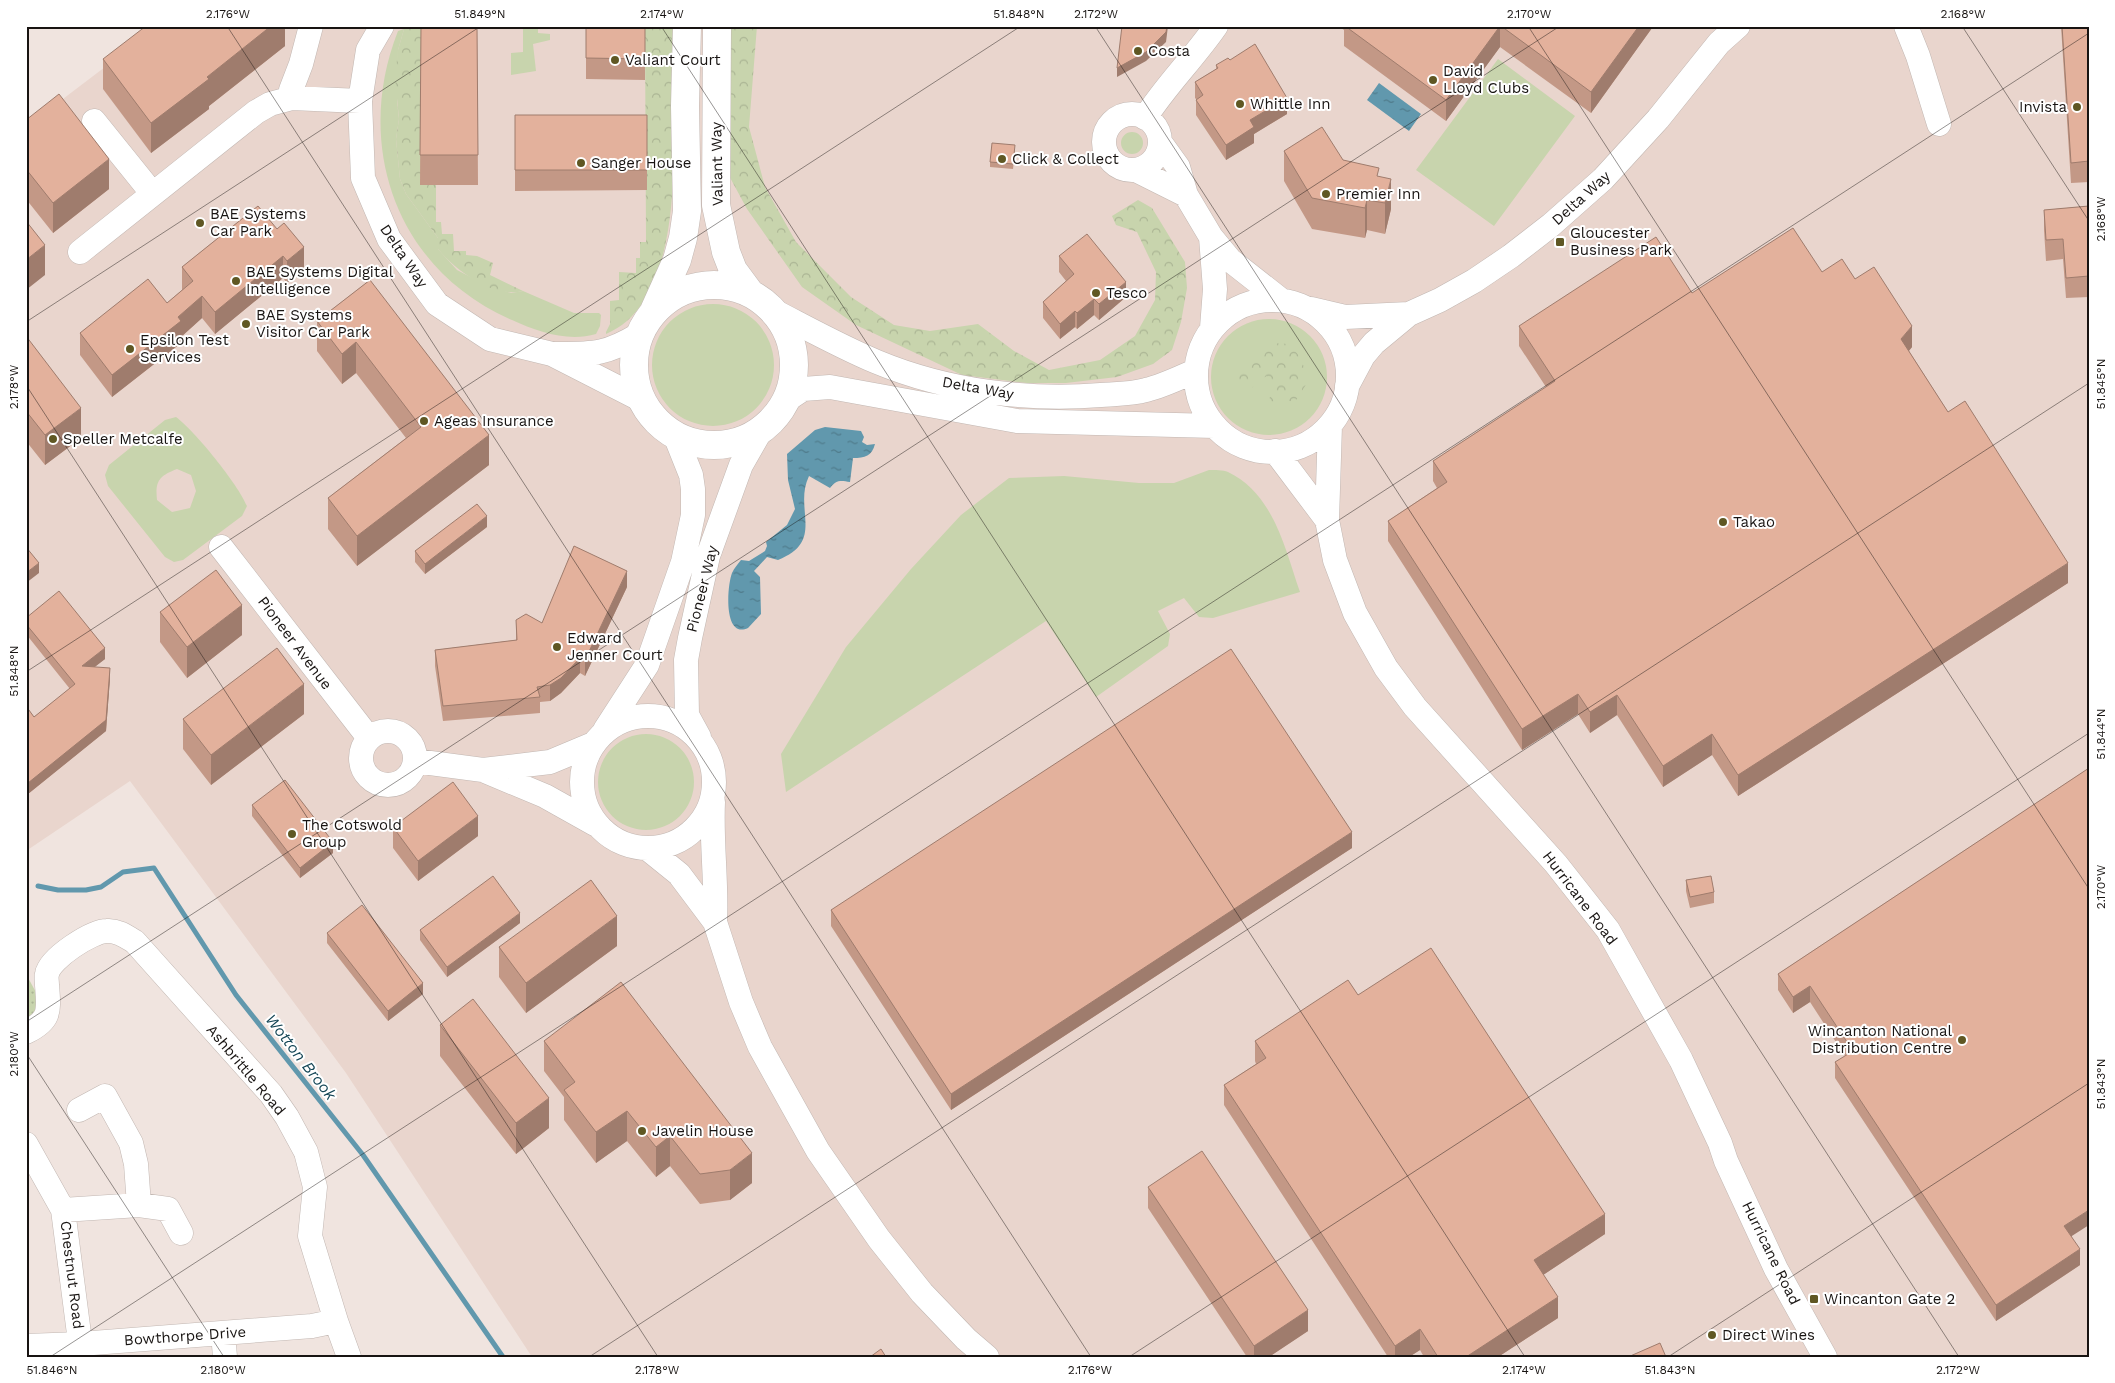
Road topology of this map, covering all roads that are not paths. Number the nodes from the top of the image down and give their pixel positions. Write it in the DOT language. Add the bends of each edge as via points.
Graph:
graph roads {
  1 [pos="382,26"];
  2 [pos="687,26"];
  3 [pos="717,26"];
  4 [pos="1216,26"];
  5 [pos="1738,26"];
  6 [pos="1906,26"];
  7 [pos="308,29"];
  8 [pos="1723,34"];
  9 [pos="292,98"];
  10 [pos="360,101"];
  11 [pos="1145,118"];
  12 [pos="94,121"];
  13 [pos="1939,124"];
  14 [pos="1160,142"];
  15 [pos="1136,170"];
  16 [pos="152,194"];
  17 [pos="1186,195"];
  18 [pos="1211,237"];
  19 [pos="80,252"];
  20 [pos="750,293"];
  21 [pos="1280,300"];
  22 [pos="1305,307"];
  23 [pos="772,310"];
  24 [pos="1409,314"];
  25 [pos="647,323"];
  26 [pos="1212,328"];
  27 [pos="552,354"];
  28 [pos="1196,371"];
  29 [pos="1347,386"];
  30 [pos="642,400"];
  31 [pos="785,401"];
  32 [pos="1330,425"];
  33 [pos="1215,426"];
  34 [pos="761,430"];
  35 [pos="675,435"];
  36 [pos="1275,451"];
  37 [pos="1327,520"];
  38 [pos="221,548"];
  39 [pos="369,738"];
  40 [pos="598,738"];
  41 [pos="707,752"];
  42 [pos="415,761"];
  43 [pos="483,770"];
  44 [pos="713,796"];
  45 [pos="595,824"];
  46 [pos="648,849"];
  47 [pos="715,922"];
  48 [pos="26,1032"];
  49 [pos="79,1110"];
  50 [pos="26,1144"];
  51 [pos="139,1205"];
  52 [pos="63,1210"];
  53 [pos="181,1233"];
  54 [pos="336,1321"];
  55 [pos="223,1333"];
  56 [pos="26,1346"];
  57 [pos="81,1350"];
  58 [pos="225,1357"];
  59 [pos="349,1357"];
  60 [pos="987,1357"];
  61 [pos="1825,1357"];
  1 -- 10 [label="street, Delta Way" via="368,50"];
  2 -- 25 [label="main road, Valiant Way" via="687,211 677,260"];
  3 -- 20 [label="main road, Valiant Way" via="716,205 726,252"];
  4 -- 11 [label="street"];
  5 -- 8 [label="street, Delta Way"];
  6 -- 13 [label="street"];
  7 -- 9 [label="street" via="301,64 291,90"];
  8 -- 24 [label="street, Delta Way" via="1652,126 1574,206 1474,281"];
  9 -- 10 [label="street"];
  9 -- 16 [label="street" via="256,112"];
  10 -- 27 [label="street, Delta Way" via="363,178 382,228 437,304 490,339"];
  11 -- 14 [label="street" via="1156,128"];
  11 -- 15 [label="street" via="1122,117 1114,121 1106,134 1105,149 1112,162 1125,169"];
  12 -- 16 [label="street"];
  14 -- 15 [label="street" via="1156,157"];
  14 -- 17 [label="street" via="1178,167"];
  15 -- 17 [label="street"];
  16 -- 19 [label="street"];
  17 -- 18 [label="street"];
  18 -- 21 [label="street" via="1230,260"];
  18 -- 26 [label="street" via="1215,289"];
  20 -- 23 [label="main road"];
  20 -- 25 [label="main road" via="725,286 698,287 674,296"];
  21 -- 22 [label="street"];
  21 -- 26 [label="street" via="1255,301 1231,311"];
  22 -- 24 [label="street, Delta Way" via="1345,317"];
  22 -- 29 [label="street" via="1324,320 1339,340 1347,362"];
  23 -- 28 [label="street, Delta Way" via="879,363 935,380 1006,395 1067,398 1127,393 1146,390"];
  23 -- 31 [label="main road" via="790,339 794,360 792,381"];
  24 -- 29 [label="street, Delta Way" via="1374,343"];
  25 -- 27 [label="street, Delta Way" via="618,347 596,354"];
  25 -- 30 [label="main road" via="634,356 635,378"];
  26 -- 28 [label="street" via="1200,348"];
  27 -- 30 [label="street, Delta Way"];
  28 -- 33 [label="street" via="1197,391 1203,410"];
  29 -- 32 [label="street" via="1341,407"];
  30 -- 35 [label="main road" via="655,420"];
  31 -- 33 [label="street, Delta Way" via="804,389 830,387 1017,421"];
  31 -- 34 [label="main road"];
  32 -- 36 [label="street" via="1302,445"];
  32 -- 37 [label="street, Hurricane Road"];
  33 -- 36 [label="street" via="1232,440 1252,449"];
  34 -- 35 [label="main road" via="740,441 718,445 696,443"];
  34 -- 41 [label="street, Pioneer Way" via="741,465 708,556 686,660 687,715"];
  35 -- 40 [label="street, Pioneer Way" via="694,489 693,515 682,562 647,665"];
  36 -- 37 [label="street, Hurricane Road"];
  37 -- 61 [label="street, Hurricane Road" via="1335,560 1355,613 1386,668 1415,707 1556,864 1608,930 1682,1060 1776,1269"];
  38 -- 39 [label="street, Pioneer Avenue"];
  39 -- 42 [label="street" via="385,731 402,734 412,746"];
  39 -- 42 [label="street" via="361,752 362,767 378,784 402,781"];
  40 -- 41 [label="street" via="615,724 629,718 660,716 688,729"];
  40 -- 43 [label="street" via="550,762"];
  40 -- 45 [label="street" via="584,763 581,784 585,805"];
  41 -- 44 [label="street" via="713,774"];
  42 -- 43 [label="street"];
  43 -- 45 [label="street" via="545,796"];
  44 -- 46 [label="street" via="702,820 682,839"];
  44 -- 47 [label="street"];
  45 -- 46 [label="street" via="619,842"];
  46 -- 47 [label="street" via="679,874"];
  47 -- 60 [label="street" via="741,1002 760,1047 818,1151 879,1239 922,1293"];
  48 -- 54 [label="street, Ashbrittle Road" via="40,1025 49,1009 47,973 56,959 93,934 108,930 135,942 271,1094 306,1152 315,1187 310,1236"];
  49 -- 51 [label="street" via="104,1096 131,1143"];
  50 -- 52 [label="street, Chestnut Road"];
  51 -- 52 [label="street"];
  51 -- 53 [label="street" via="168,1209"];
  52 -- 57 [label="street, Chestnut Road"];
  54 -- 55 [label="street, Bowthorpe Drive"];
  54 -- 59 [label="street"];
  55 -- 57 [label="street, Bowthorpe Drive"];
  55 -- 58 [label="street"];
  56 -- 57 [label="street, Bowthorpe Drive"];
}
